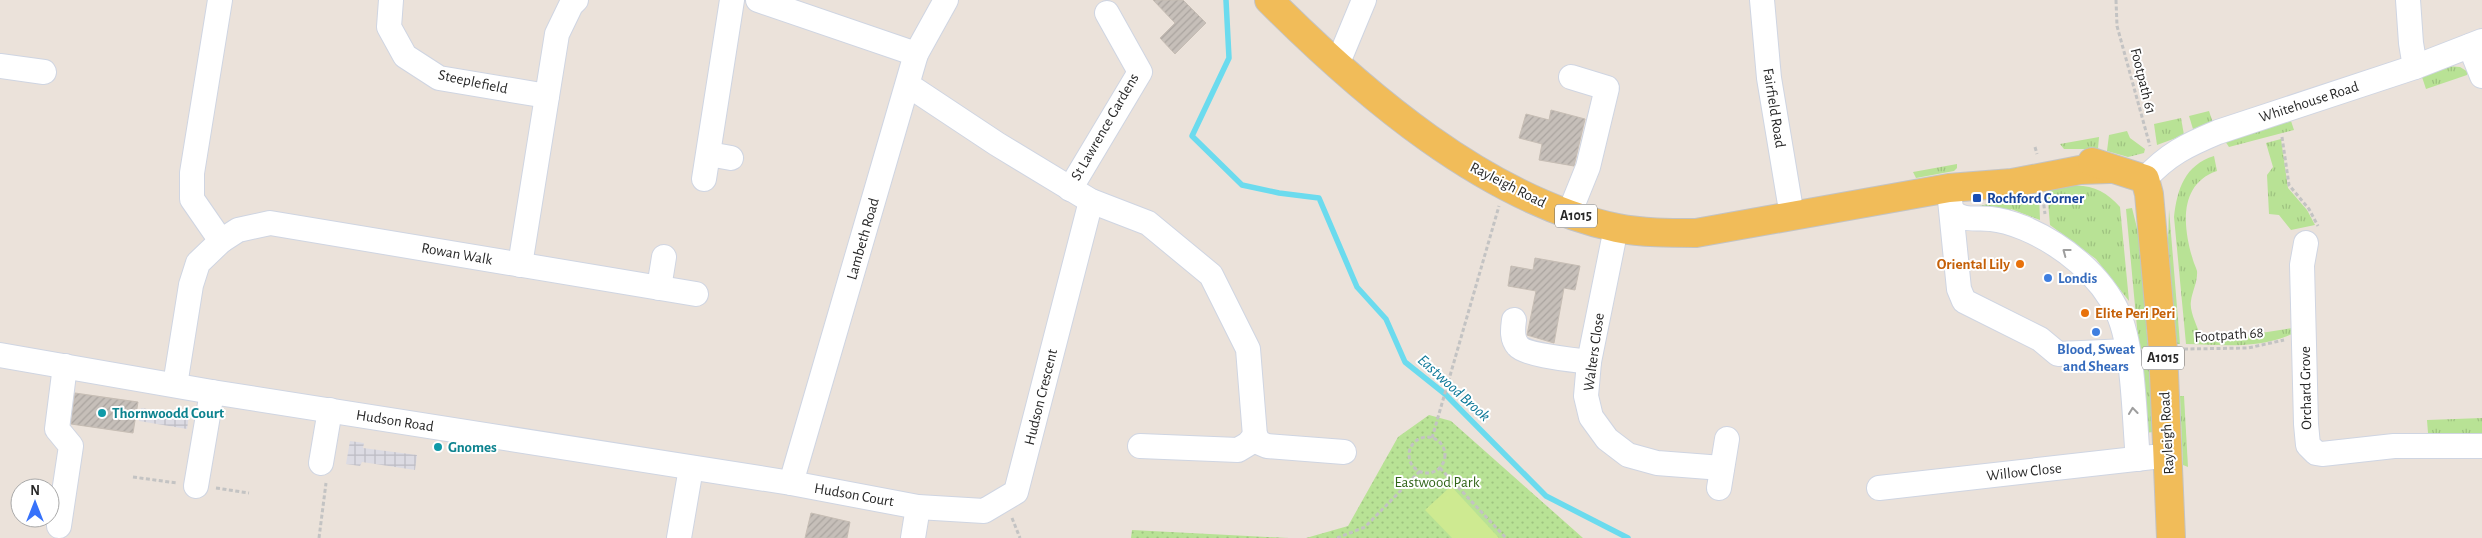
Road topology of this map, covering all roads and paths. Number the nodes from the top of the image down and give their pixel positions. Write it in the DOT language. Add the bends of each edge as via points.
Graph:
graph roads {
  1 [pos="220,0"];
  2 [pos="391,0"];
  3 [pos="576,0"];
  4 [pos="732,0"];
  5 [pos="758,0"];
  6 [pos="946,0"];
  7 [pos="1269,0"];
  8 [pos="1364,0"];
  9 [pos="1762,0"];
  10 [pos="2116,0"];
  11 [pos="2408,0"];
  12 [pos="1107,13"];
  13 [pos="2476,43"];
  14 [pos="916,54"];
  15 [pos="1337,65"];
  16 [pos="0,66"];
  17 [pos="2415,66"];
  18 [pos="44,72"];
  19 [pos="2482,76"];
  20 [pos="1571,77"];
  21 [pos="908,85"];
  22 [pos="547,96"];
  23 [pos="2282,137"];
  24 [pos="2035,147"];
  25 [pos="2037,154"];
  26 [pos="2152,172"];
  27 [pos="704,179"];
  28 [pos="1504,186"];
  29 [pos="1070,189"];
  30 [pos="2042,189"];
  31 [pos="1950,200"];
  32 [pos="1090,202"];
  33 [pos="1569,214"];
  34 [pos="1792,216"];
  35 [pos="2045,216"];
  36 [pos="1616,228"];
  37 [pos="221,241"];
  38 [pos="2306,243"];
  39 [pos="664,257"];
  40 [pos="520,265"];
  41 [pos="659,288"];
  42 [pos="696,294"];
  43 [pos="1514,320"];
  44 [pos="2304,337"];
  45 [pos="2184,349"];
  46 [pos="2128,351"];
  47 [pos="0,355"];
  48 [pos="1589,362"];
  49 [pos="65,366"];
  50 [pos="175,385"];
  51 [pos="212,392"];
  52 [pos="330,410"];
  53 [pos="1255,436"];
  54 [pos="1432,438"];
  55 [pos="1727,440"];
  56 [pos="1140,446"];
  57 [pos="2482,446"];
  58 [pos="1344,452"];
  59 [pos="2169,454"];
  60 [pos="2138,460"];
  61 [pos="321,462"];
  62 [pos="691,468"];
  63 [pos="1440,468"];
  64 [pos="1420,472"];
  65 [pos="791,484"];
  66 [pos="196,486"];
  67 [pos="1879,488"];
  68 [pos="918,506"];
  69 [pos="60,519"];
  70 [pos="678,538"];
  71 [pos="913,538"];
  72 [pos="1337,538"];
  73 [pos="1506,538"];
  74 [pos="2171,538"];
  1 -- 37 [label="street" via="192,173 192,199"];
  2 -- 22 [label="street, Steeplefield" via="389,28 405,56 439,78"];
  3 -- 22 [label="street" via="557,34"];
  4 -- 27 [label="street" via="720,156"];
  5 -- 14 [label="street"];
  6 -- 14 [label="street, Lambeth Road"];
  7 -- 15 [label="main road, Rayleigh Road / A1015"];
  8 -- 15 [label="street"];
  9 -- 34 [label="street, Fairfield Road" via="1768,78"];
  10 -- 26 [label="path, Footpath 61" via="2117,26"];
  11 -- 17 [label="street"];
  12 -- 29 [label="street, St Lawrence Gardens" via="1140,72"];
  13 -- 17 [label="street, Whitehouse Road"];
  13 -- 19 [label="street"];
  14 -- 21 [label="street, Lambeth Road"];
  15 -- 28 [label="main road, Rayleigh Road / A1015" via="1444,150"];
  16 -- 18 [label="street"];
  17 -- 26 [label="street, Whitehouse Road" via="2218,132 2179,149"];
  20 -- 33 [label="street" via="1607,88 1588,167"];
  21 -- 29 [label="street, St Lawrence Gardens"];
  21 -- 65 [label="street, Lambeth Road"];
  22 -- 40 [label="street"];
  23 -- 38 [label="path" via="2289,185 2318,227"];
  24 -- 25 [label="path"];
  26 -- 31 [label="main road, Rayleigh Road / A1015" via="2080,170 2012,183"];
  26 -- 59 [label="main road, Rayleigh Road / A1015" via="2151,209"];
  28 -- 33 [label="main road, Rayleigh Road / A1015"];
  28 -- 54 [label="path"];
  29 -- 32 [label="street, St Lawrence Gardens"];
  30 -- 35 [label="path"];
  31 -- 34 [label="main road, Rayleigh Road / A1015"];
  46 -- 31 [label="street, one-way" via="2118,313 2110,299 2068,254 2016,225 1992,219 1964,218"];
  31 -- 46 [label="street" via="1959,289 1964,300 2040,339 2058,354"];
  32 -- 53 [label="street, St Lawrence Gardens" via="1148,223 1210,275 1248,349"];
  32 -- 68 [label="street, Hudson Crescent" via="1016,492 984,512"];
  33 -- 36 [label="main road, Rayleigh Road / A1015"];
  34 -- 36 [label="main road, Rayleigh Road / A1015" via="1696,233"];
  36 -- 48 [label="street, Walters Close"];
  37 -- 40 [label="street, Rowan Walk" via="238,230 270,223"];
  37 -- 50 [label="street, Rowan Walk" via="198,263 191,285"];
  38 -- 44 [label="street, Orchard Grove" via="2302,266"];
  39 -- 41 [label="street"];
  40 -- 41 [label="street, Rowan Walk"];
  41 -- 42 [label="street, Rowan Walk"];
  43 -- 48 [label="street" via="1515,341 1524,350"];
  44 -- 45 [label="path, Footpath 68" via="2248,348"];
  44 -- 57 [label="street, Orchard Grove" via="2308,445 2316,453 2394,446"];
  60 -- 46 [label="street, one-way"];
  47 -- 49 [label="street, Hudson Road"];
  48 -- 55 [label="street, Walters Close" via="1586,396 1591,417 1598,430 1617,448 1640,459 1721,478"];
  49 -- 50 [label="street, Hudson Road"];
  49 -- 69 [label="street" via="57,429 71,446"];
  50 -- 51 [label="street, Hudson Road"];
  51 -- 52 [label="street, Hudson Road"];
  51 -- 66 [label="street"];
  52 -- 61 [label="street"];
  52 -- 62 [label="street, Hudson Road"];
  53 -- 56 [label="street" via="1238,450"];
  53 -- 58 [label="street" via="1267,446"];
  54 -- 63 [label="path" via="1445,451"];
  54 -- 64 [label="path" via="1416,442 1410,452 1411,464"];
  59 -- 60 [label="street, Willow Close"];
  59 -- 74 [label="main road, Rayleigh Road / A1015"];
  60 -- 67 [label="street, Willow Close"];
  62 -- 65 [label="street, Hudson Road"];
  62 -- 70 [label="street"];
  63 -- 64 [label="path" via="1430,473"];
  63 -- 73 [label="path"];
  64 -- 72 [label="path" via="1365,527"];
  65 -- 68 [label="street, Hudson Court"];
  68 -- 71 [label="street"];
}
